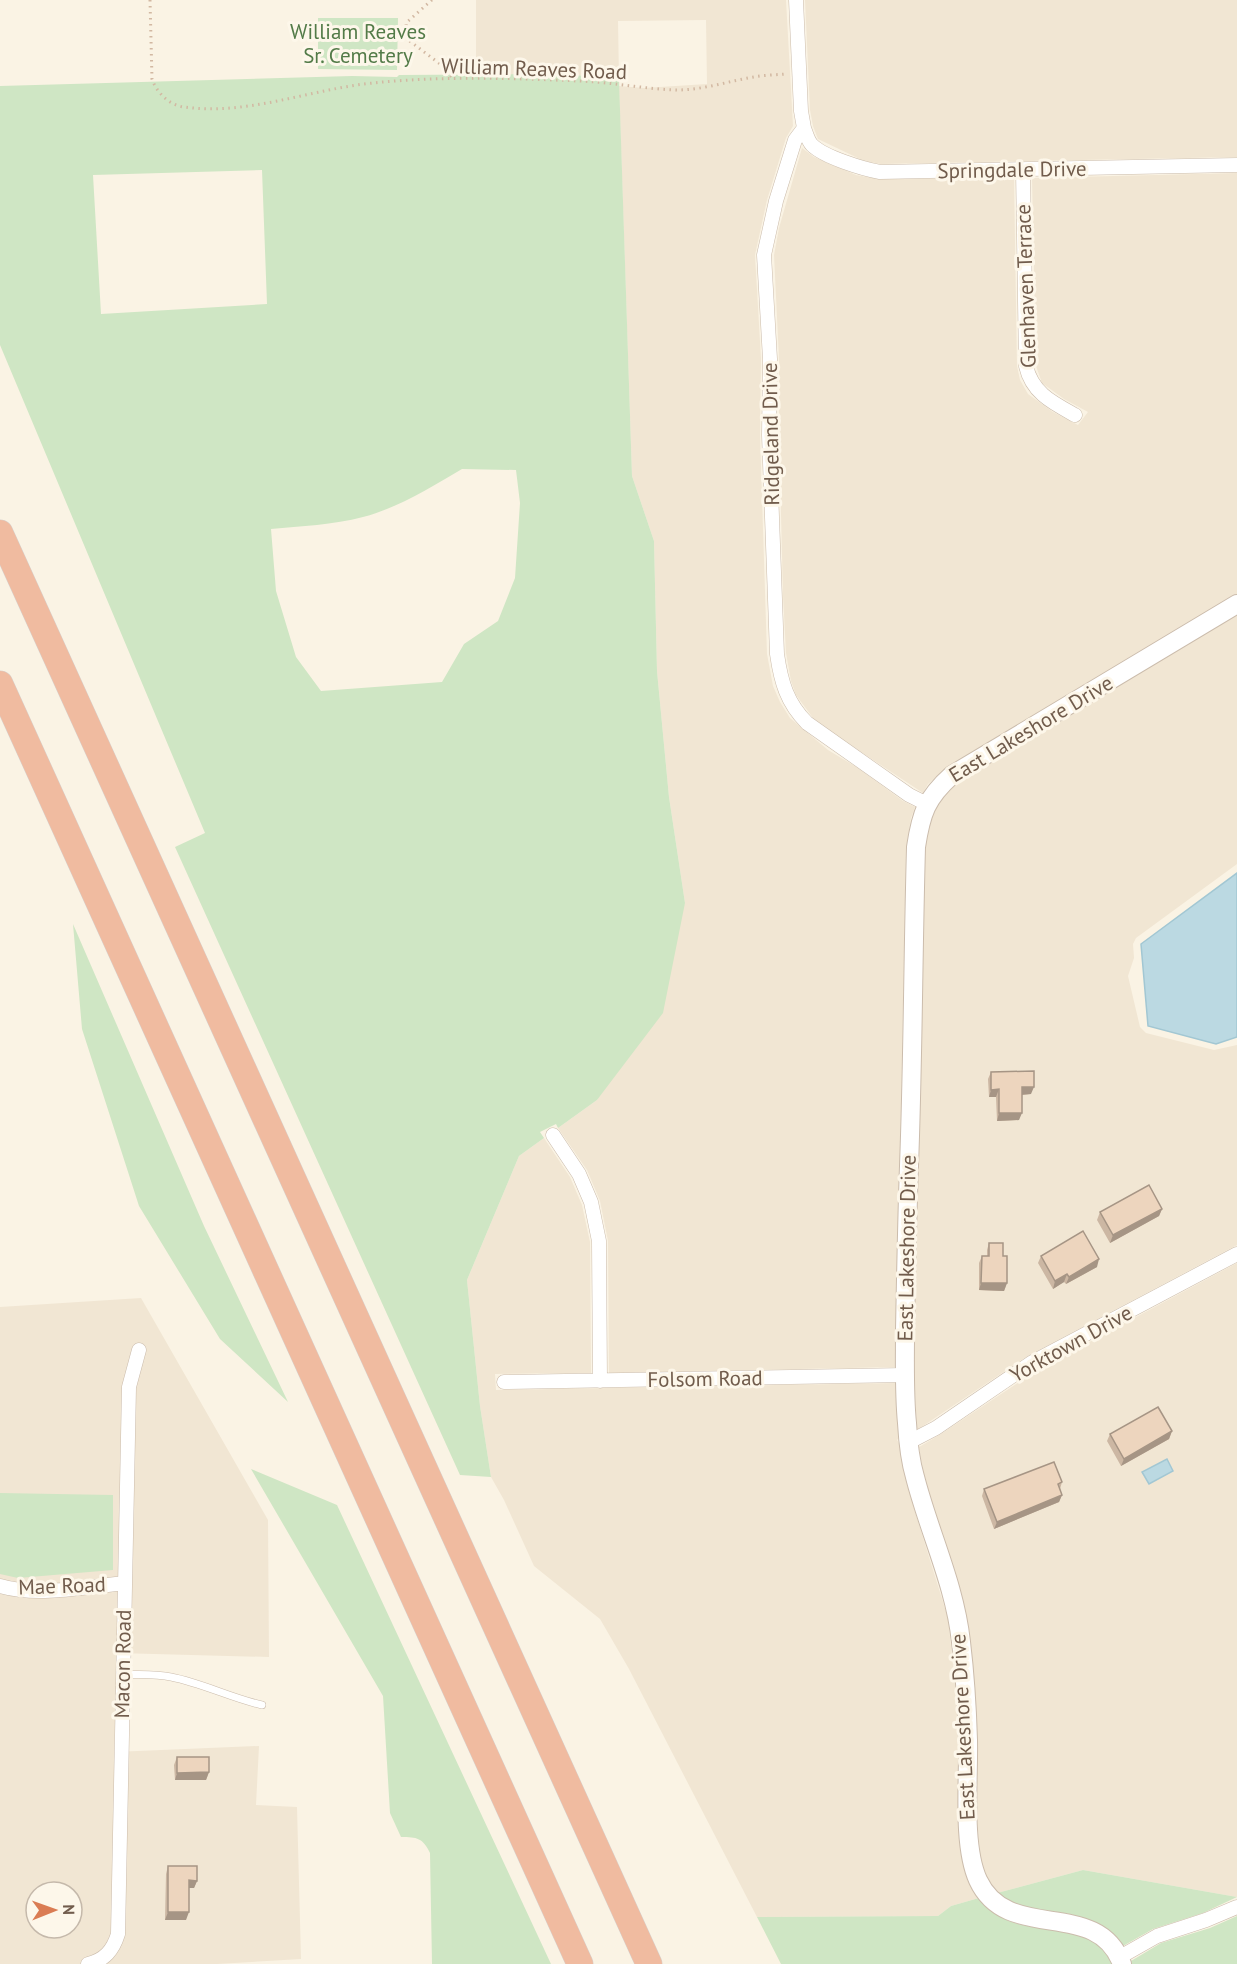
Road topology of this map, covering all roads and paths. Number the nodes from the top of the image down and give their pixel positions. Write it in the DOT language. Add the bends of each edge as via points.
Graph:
graph roads {
  1 [pos="150,0"];
  2 [pos="432,0"];
  3 [pos="796,0"];
  4 [pos="799,74"];
  5 [pos="453,79"];
  6 [pos="804,128"];
  7 [pos="1237,165"];
  8 [pos="1023,170"];
  9 [pos="1075,415"];
  10 [pos="0,533"];
  11 [pos="1237,604"];
  12 [pos="0,684"];
  13 [pos="927,804"];
  14 [pos="553,1135"];
  15 [pos="1237,1254"];
  16 [pos="139,1350"];
  17 [pos="905,1375"];
  18 [pos="600,1381"];
  19 [pos="504,1382"];
  20 [pos="909,1442"];
  21 [pos="125,1583"];
  22 [pos="0,1586"];
  23 [pos="123,1674"];
  24 [pos="262,1705"];
  25 [pos="1237,1906"];
  26 [pos="1121,1961"];
  27 [pos="88,1964"];
  28 [pos="580,1964"];
  29 [pos="649,1964"];
  1 -- 5 [label="path, William Reaves Road" via="152,79 164,98 183,107 230,107 372,83"];
  2 -- 5 [label="path" via="406,23 407,39 444,67"];
  3 -- 4 [label="street"];
  4 -- 5 [label="path, William Reaves Road" via="756,76 680,90 580,81"];
  4 -- 6 [label="street"];
  6 -- 8 [label="street, Springdale Drive" via="810,144 819,150 880,172"];
  6 -- 13 [label="street, Ridgeland Drive" via="795,140 764,255 770,359 774,607 782,683 788,699 807,723"];
  7 -- 8 [label="street, Springdale Drive"];
  8 -- 9 [label="street, Glenhaven Terrace" via="1026,366 1034,388"];
  10 -- 29 [label="highway"];
  11 -- 13 [label="street, East Lakeshore Drive" via="952,775 935,790"];
  12 -- 28 [label="highway"];
  13 -- 17 [label="street, East Lakeshore Drive" via="920,819 916,848"];
  14 -- 18 [label="street" via="583,1183 599,1241"];
  15 -- 20 [label="street, Yorktown Drive" via="1031,1363"];
  16 -- 21 [label="street, Macon Road" via="129,1387"];
  17 -- 18 [label="street, Folsom Road"];
  17 -- 20 [label="street, East Lakeshore Drive"];
  18 -- 19 [label="street, Folsom Road"];
  20 -- 26 [label="street, East Lakeshore Drive" via="914,1474 961,1640 969,1830 977,1877 985,1892 1002,1908 1028,1918 1083,1927 1099,1935"];
  21 -- 22 [label="street, Mae Road" via="40,1591"];
  21 -- 23 [label="street, Macon Road"];
  23 -- 24 [label="lane" via="170,1677"];
  23 -- 27 [label="street, Macon Road" via="118,1934 109,1953"];
  25 -- 26 [label="street" via="1157,1936"];
}
